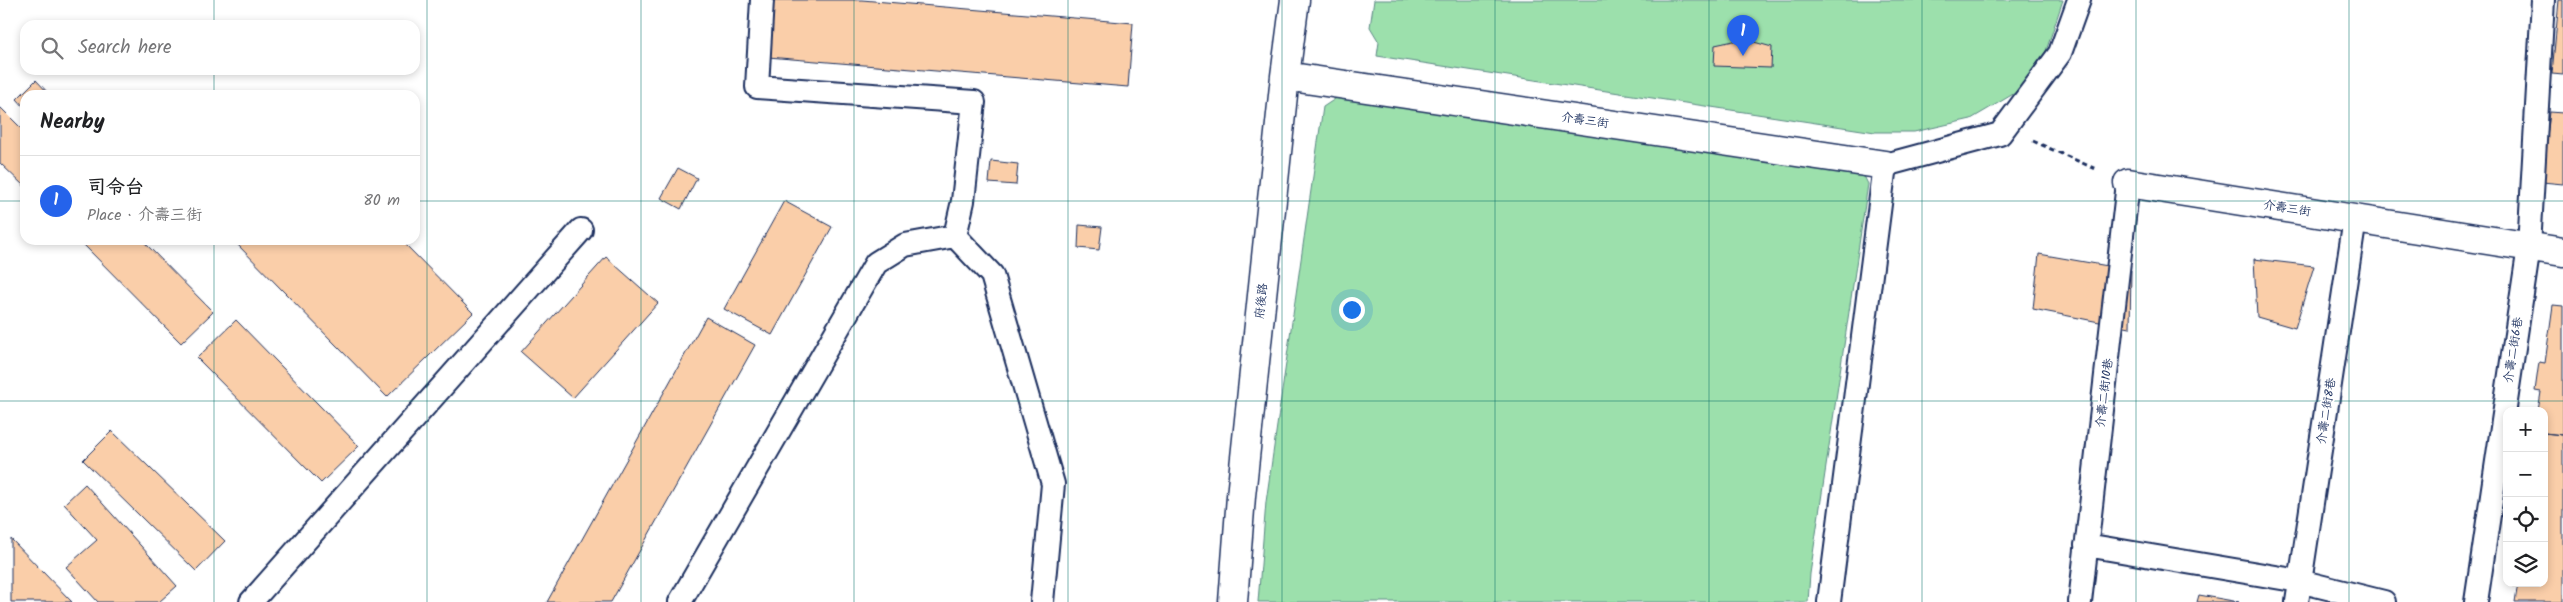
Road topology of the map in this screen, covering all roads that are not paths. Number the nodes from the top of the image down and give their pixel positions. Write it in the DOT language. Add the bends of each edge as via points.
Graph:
graph roads {
  1 [pos="762,0"];
  2 [pos="1296,0"];
  3 [pos="2079,0"];
  4 [pos="2543,0"];
  5 [pos="1285,76"];
  6 [pos="1885,164"];
  7 [pos="2128,183"];
  8 [pos="2355,219"];
  9 [pos="581,230"];
  10 [pos="955,236"];
  11 [pos="2529,247"];
  12 [pos="2563,252"];
  13 [pos="2086,544"];
  14 [pos="2298,591"];
  15 [pos="251,602"];
  16 [pos="680,602"];
  17 [pos="1042,602"];
  18 [pos="1233,602"];
  19 [pos="1829,602"];
  20 [pos="2080,602"];
  21 [pos="2384,602"];
  22 [pos="2476,602"];
  1 -- 10 [label="lane" via="757,87 974,102 963,201"];
  2 -- 5 [label="street, 府後路"];
  3 -- 6 [label="lane" via="2060,53 2000,134"];
  4 -- 11 [label="lane, 介壽二街6巷"];
  5 -- 6 [label="street, 介壽三街"];
  5 -- 18 [label="street, 府後路"];
  6 -- 19 [label="lane"];
  7 -- 8 [label="street, 介壽三街"];
  7 -- 13 [label="lane, 介壽二街10巷"];
  8 -- 11 [label="street, 介壽三街"];
  8 -- 14 [label="lane, 介壽二街8巷"];
  9 -- 15 [label="lane"];
  10 -- 16 [label="lane" via="905,245 876,263"];
  10 -- 17 [label="lane" via="992,275 1052,484"];
  11 -- 12 [label="street, 介壽三街"];
  11 -- 22 [label="lane, 介壽二街6巷"];
  13 -- 14 [label="lane"];
  13 -- 20 [label="lane, 介壽二街10巷"];
  14 -- 21 [label="lane"];
}
